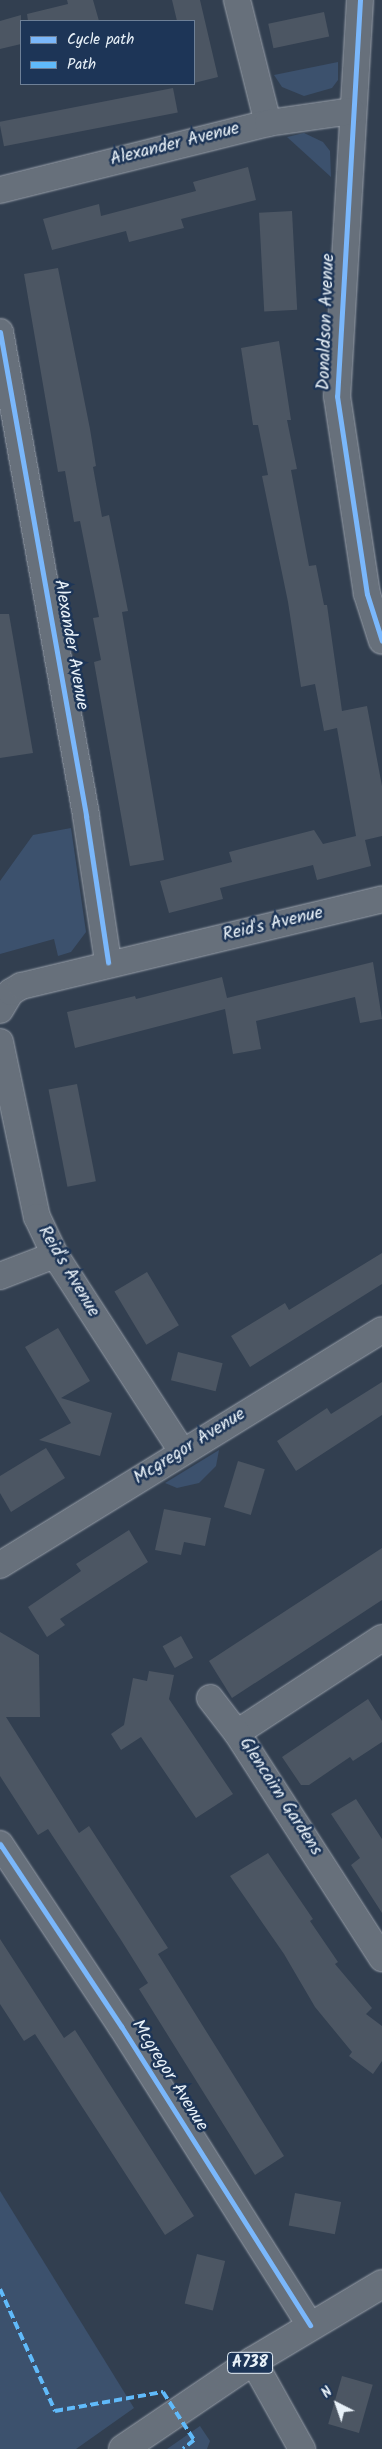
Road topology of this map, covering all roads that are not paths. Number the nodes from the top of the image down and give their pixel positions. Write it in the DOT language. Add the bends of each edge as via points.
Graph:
graph roads {
  1 [pos="237,0"];
  2 [pos="360,0"];
  3 [pos="351,111"];
  4 [pos="268,123"];
  5 [pos="0,190"];
  6 [pos="0,332"];
  7 [pos="382,641"];
  8 [pos="382,900"];
  9 [pos="108,962"];
  10 [pos="0,1010"];
  11 [pos="0,1042"];
  12 [pos="55,1255"];
  13 [pos="0,1276"];
  14 [pos="382,1330"];
  15 [pos="182,1451"];
  16 [pos="0,1565"];
  17 [pos="382,1638"];
  18 [pos="210,1698"];
  19 [pos="237,1733"];
  20 [pos="0,1844"];
  21 [pos="382,1958"];
  22 [pos="382,2284"];
  23 [pos="310,2325"];
  24 [pos="253,2361"];
  25 [pos="123,2449"];
  26 [pos="302,2449"];
  1 -- 4 [label="street"];
  2 -- 3 [label="street, Donaldson Avenue"];
  3 -- 4 [label="street, Alexander Avenue"];
  3 -- 7 [label="street, Donaldson Avenue" via="337,396 367,594"];
  4 -- 5 [label="street, Alexander Avenue"];
  6 -- 9 [label="street, Alexander Avenue" via="85,806"];
  8 -- 9 [label="street, Reid's Avenue"];
  9 -- 10 [label="street, Reid's Avenue" via="21,986 11,992"];
  11 -- 12 [label="street, Reid's Avenue" via="37,1217"];
  12 -- 13 [label="street"];
  12 -- 15 [label="street, Reid's Avenue"];
  14 -- 15 [label="street, Mcgregor Avenue"];
  15 -- 16 [label="street, Mcgregor Avenue"];
  17 -- 19 [label="street, Glencairn Gardens"];
  18 -- 19 [label="street"];
  19 -- 21 [label="street, Glencairn Gardens"];
  20 -- 23 [label="street, Mcgregor Avenue" via="121,2026"];
  22 -- 23 [label="main road, A738"];
  23 -- 24 [label="main road, A738"];
  24 -- 25 [label="main road, A738"];
  24 -- 26 [label="street"];
}
